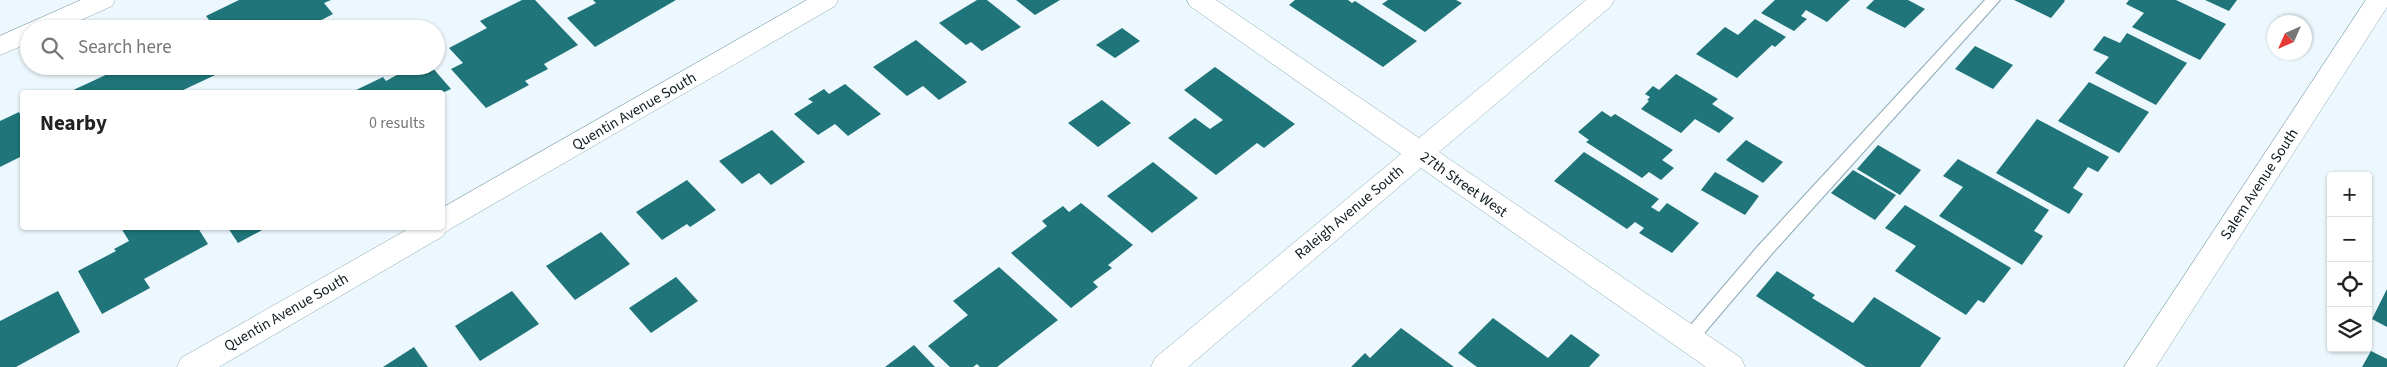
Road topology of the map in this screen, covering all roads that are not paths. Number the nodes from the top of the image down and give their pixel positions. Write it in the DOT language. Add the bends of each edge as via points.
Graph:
graph roads {
  1 [pos="103,0"];
  2 [pos="826,0"];
  3 [pos="1199,0"];
  4 [pos="1602,0"];
  5 [pos="1993,0"];
  6 [pos="2379,0"];
  7 [pos="58,20"];
  8 [pos="20,37"];
  9 [pos="0,46"];
  10 [pos="1420,153"];
  11 [pos="445,220"];
  12 [pos="430,230"];
  13 [pos="1689,339"];
  14 [pos="192,367"];
  15 [pos="1166,367"];
  16 [pos="1730,367"];
  17 [pos="2139,367"];
  1 -- 7 [label="street"];
  2 -- 11 [label="street, Quentin Avenue South"];
  3 -- 10 [label="street, 27th Street West"];
  4 -- 10 [label="street, Raleigh Avenue South"];
  5 -- 13 [label="lane" via="1764,251"];
  6 -- 17 [label="street, Salem Avenue South"];
  8 -- 9 [label="street"];
  10 -- 13 [label="street, 27th Street West"];
  10 -- 15 [label="street, Raleigh Avenue South"];
  12 -- 14 [label="street, Quentin Avenue South"];
  13 -- 16 [label="street, 27th Street West"];
}
